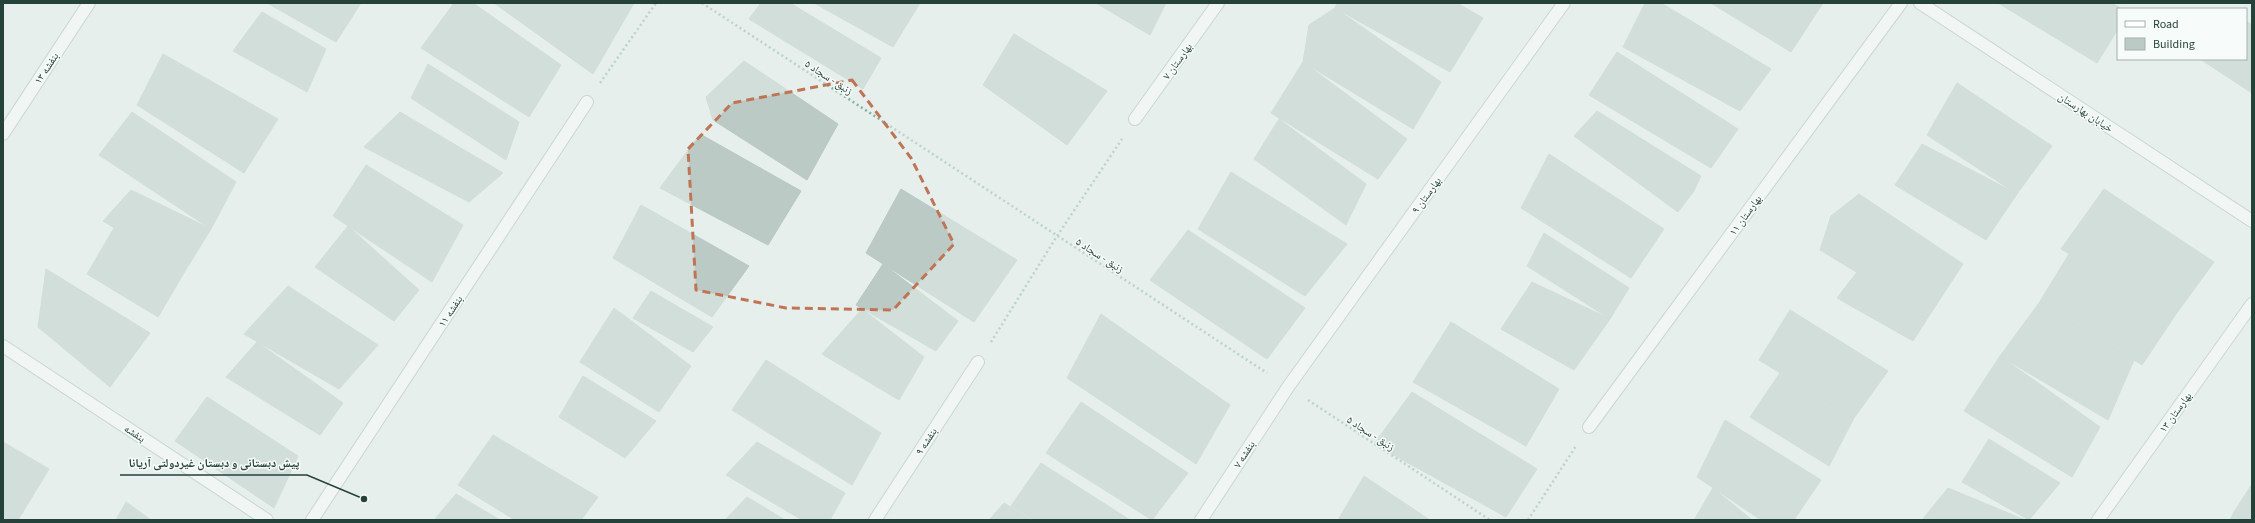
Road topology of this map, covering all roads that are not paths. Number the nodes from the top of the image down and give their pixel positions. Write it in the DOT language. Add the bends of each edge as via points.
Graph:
graph roads {
  1 [pos="89,3"];
  2 [pos="1218,3"];
  3 [pos="1564,3"];
  4 [pos="1901,3"];
  5 [pos="1920,3"];
  6 [pos="587,102"];
  7 [pos="1135,119"];
  8 [pos="3,134"];
  9 [pos="2252,221"];
  10 [pos="2252,304"];
  11 [pos="3,346"];
  12 [pos="978,362"];
  13 [pos="1288,387"];
  14 [pos="1588,427"];
  15 [pos="268,520"];
  16 [pos="312,520"];
  17 [pos="874,520"];
  18 [pos="1201,520"];
  19 [pos="2098,520"];
  1 -- 8 [label="street, بنفشه ۱۳"];
  2 -- 7 [label="street, بهارستان ۷"];
  3 -- 13 [label="street, بهارستان ۹"];
  4 -- 14 [label="street, بهارستان ۱۱"];
  5 -- 9 [label="street, خیابان بهارستان"];
  6 -- 16 [label="street, بنفشه ۱۱"];
  10 -- 19 [label="street, بهارستان ۱۳"];
  11 -- 15 [label="street, بنفشه"];
  12 -- 17 [label="street, بنفشه ۹"];
  13 -- 18 [label="street, بنفشه ۷"];
}
